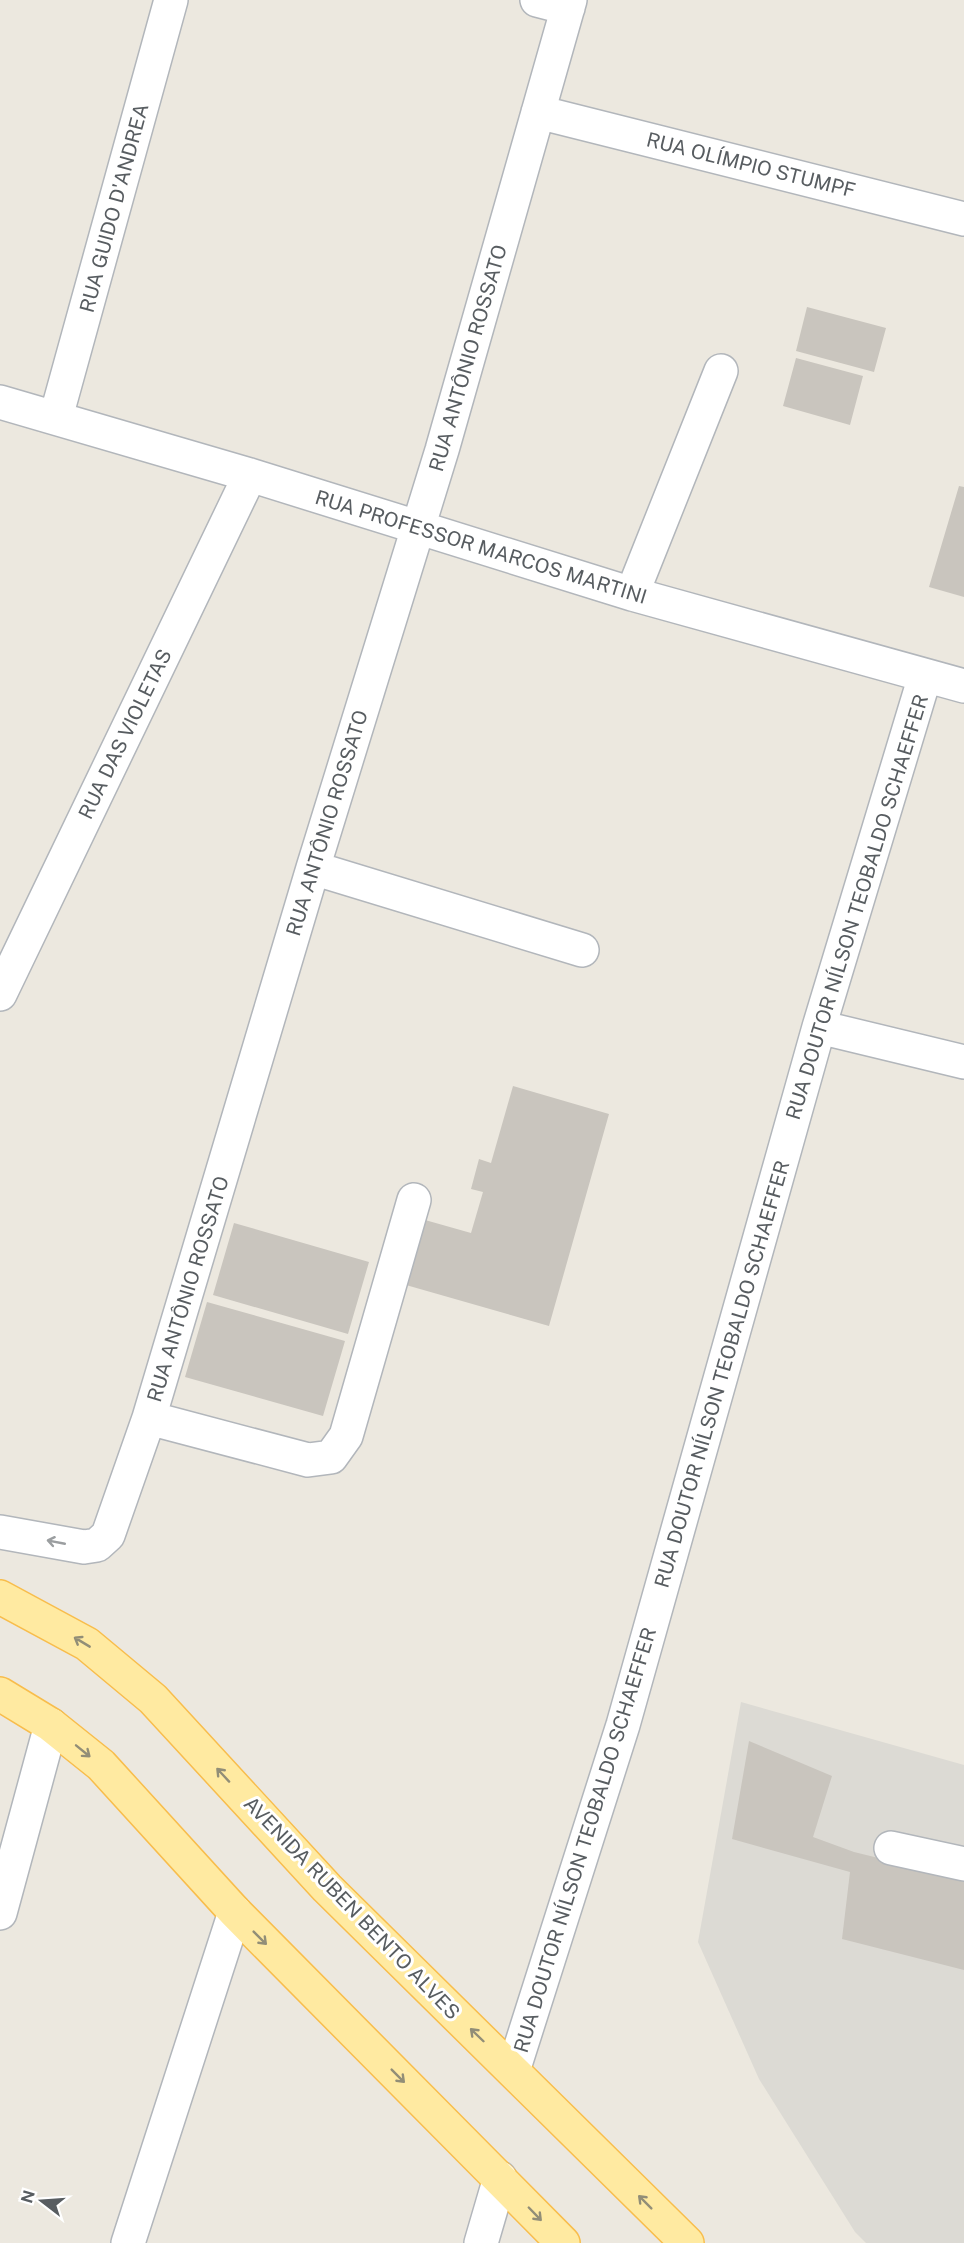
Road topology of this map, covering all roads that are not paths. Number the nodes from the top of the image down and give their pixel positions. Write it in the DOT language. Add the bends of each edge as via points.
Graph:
graph roads {
  1 [pos="171,0"];
  2 [pos="558,3"];
  3 [pos="538,112"];
  4 [pos="964,219"];
  5 [pos="721,371"];
  6 [pos="0,402"];
  7 [pos="56,417"];
  8 [pos="250,475"];
  9 [pos="418,526"];
  10 [pos="632,594"];
  11 [pos="926,676"];
  12 [pos="964,686"];
  13 [pos="313,868"];
  14 [pos="582,950"];
  15 [pos="0,994"];
  16 [pos="819,1028"];
  17 [pos="964,1062"];
  18 [pos="414,1200"];
  19 [pos="149,1419"];
  20 [pos="0,1532"];
  21 [pos="0,1597"];
  22 [pos="0,1694"];
  23 [pos="51,1725"];
  24 [pos="891,1848"];
  25 [pos="964,1864"];
  26 [pos="235,1912"];
  27 [pos="0,1913"];
  28 [pos="513,2071"];
  29 [pos="500,2178"];
  30 [pos="128,2243"];
  31 [pos="481,2243"];
  32 [pos="563,2243"];
  33 [pos="687,2243"];
  1 -- 7 [label="street, RUA GUIDO D'ANDREA"];
  2 -- 3 [label="street, RUA ANTÔNIO ROSSATO"];
  3 -- 4 [label="street, RUA OLÍMPIO STUMPF"];
  3 -- 9 [label="street, RUA ANTÔNIO ROSSATO"];
  5 -- 10 [label="street"];
  6 -- 7 [label="street, RUA PROFESSOR MARCOS MARTINI"];
  7 -- 8 [label="street, RUA PROFESSOR MARCOS MARTINI"];
  8 -- 9 [label="street, RUA PROFESSOR MARCOS MARTINI"];
  8 -- 15 [label="street, RUA DAS VIOLETAS"];
  9 -- 10 [label="street, RUA PROFESSOR MARCOS MARTINI"];
  9 -- 13 [label="street, RUA ANTÔNIO ROSSATO"];
  10 -- 11 [label="street, RUA PROFESSOR MARCOS MARTINI"];
  11 -- 12 [label="street, RUA PROFESSOR MARCOS MARTINI"];
  11 -- 16 [label="street, RUA DOUTOR NÍLSON TEOBALDO SCHAEFFER"];
  13 -- 14 [label="street"];
  13 -- 19 [label="street, RUA ANTÔNIO ROSSATO"];
  16 -- 17 [label="street"];
  16 -- 28 [label="street, RUA DOUTOR NÍLSON TEOBALDO SCHAEFFER" via="623,1725"];
  18 -- 19 [label="street" via="346,1436 331,1457 308,1460"];
  19 -- 20 [label="street, RUA ANTÔNIO ROSSATO, one-way" via="108,1535 97,1545 84,1547"];
  28 -- 21 [label="main road, AVENIDA RUBEN BENTO ALVES, one-way" via="327,1888 153,1699 87,1644"];
  22 -- 23 [label="main road"];
  23 -- 26 [label="main road, one-way" via="101,1765"];
  23 -- 27 [label="street"];
  24 -- 25 [label="street"];
  26 -- 29 [label="main road, one-way"];
  26 -- 30 [label="street"];
  33 -- 28 [label="main road, AVENIDA RUBEN BENTO ALVES, one-way"];
  29 -- 31 [label="street"];
  29 -- 32 [label="main road, one-way"];
}
